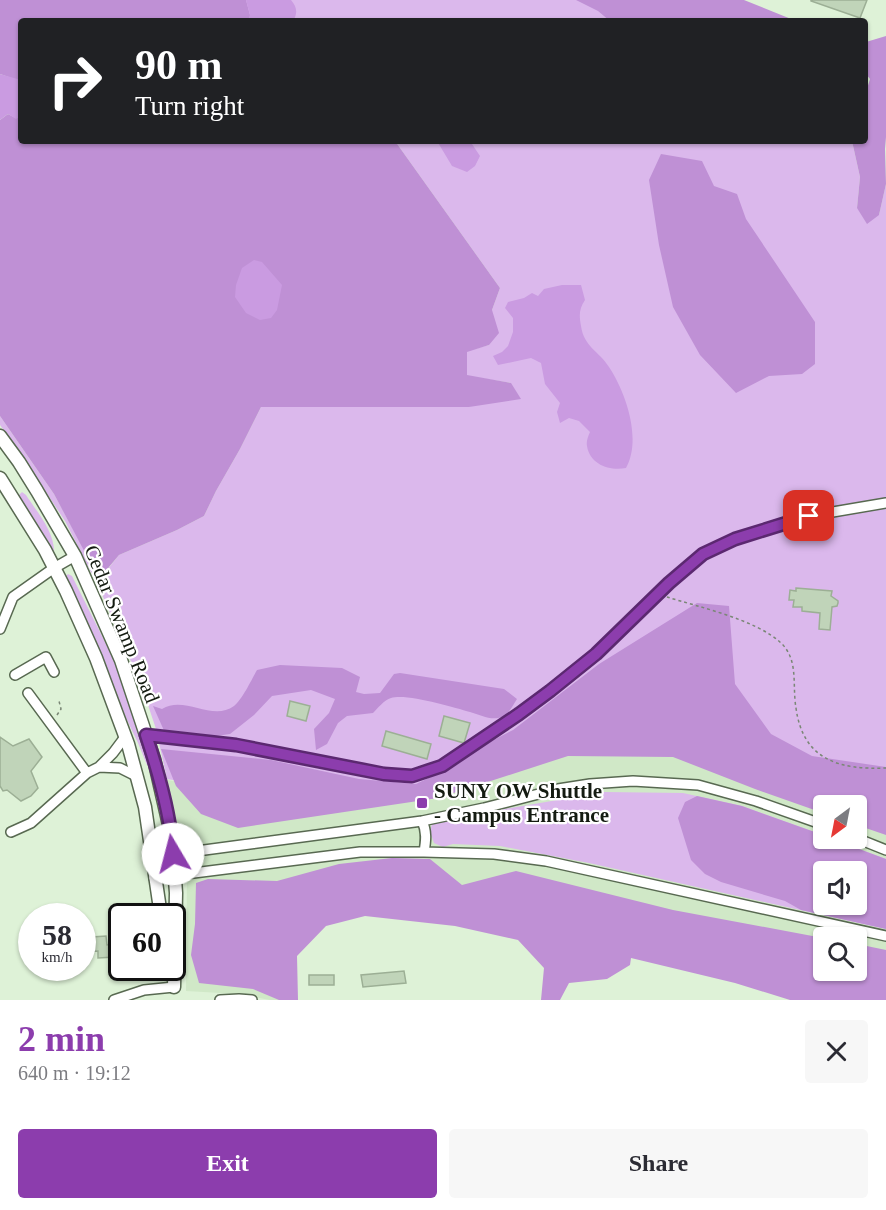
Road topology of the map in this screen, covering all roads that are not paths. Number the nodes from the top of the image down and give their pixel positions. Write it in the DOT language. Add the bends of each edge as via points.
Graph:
graph roads {
  1 [pos="0,436"];
  2 [pos="0,478"];
  3 [pos="886,503"];
  4 [pos="75,556"];
  5 [pos="54,568"];
  6 [pos="0,629"];
  7 [pos="54,672"];
  8 [pos="15,675"];
  9 [pos="28,693"];
  10 [pos="146,735"];
  11 [pos="125,737"];
  12 [pos="99,767"];
  13 [pos="87,773"];
  14 [pos="136,776"];
  15 [pos="422,821"];
  16 [pos="813,821"];
  17 [pos="11,832"];
  18 [pos="867,842"];
  19 [pos="886,850"];
  20 [pos="424,852"];
  21 [pos="173,854"];
  22 [pos="152,857"];
  23 [pos="175,874"];
  24 [pos="154,878"];
  25 [pos="159,903"];
  26 [pos="886,936"];
  27 [pos="173,981"];
  28 [pos="174,987"];
  29 [pos="114,1000"];
  30 [pos="175,1000"];
  31 [pos="220,1000"];
  32 [pos="252,1000"];
  1 -- 4 [label="main road, Cedar Swamp Road"];
  2 -- 5 [label="main road, Cedar Swamp Road"];
  3 -- 10 [label="street" via="809,516 735,539 703,554 596,654 550,691 442,766 412,776 236,745"];
  4 -- 5 [label="street"];
  4 -- 10 [label="main road, Cedar Swamp Road" via="121,660"];
  5 -- 6 [label="street" via="13,597"];
  5 -- 11 [label="main road, Cedar Swamp Road" via="96,658"];
  7 -- 8 [label="street" via="46,657"];
  9 -- 13 [label="street"];
  10 -- 21 [label="main road, Cedar Swamp Road"];
  11 -- 12 [label="street"];
  11 -- 14 [label="main road, Cedar Swamp Road"];
  12 -- 13 [label="street"];
  12 -- 14 [label="street" via="120,768"];
  13 -- 17 [label="street" via="31,823"];
  14 -- 22 [label="main road, Cedar Swamp Road"];
  15 -- 16 [label="street" via="558,789 633,781 698,785"];
  15 -- 20 [label="street"];
  15 -- 21 [label="street"];
  18 -- 19 [label="street"];
  20 -- 23 [label="street" via="360,852"];
  20 -- 26 [label="street" via="494,854 546,861"];
  21 -- 22 [label="street"];
  21 -- 23 [label="main road, Cedar Swamp Road"];
  22 -- 24 [label="main road, Cedar Swamp Road"];
  23 -- 24 [label="street"];
  23 -- 28 [label="main road, Cedar Swamp Road"];
  24 -- 25 [label="main road, Cedar Swamp Road"];
  27 -- 28 [label="main road, Cedar Swamp Road"];
  28 -- 29 [label="street" via="144,990"];
  28 -- 30 [label="main road, Cedar Swamp Road"];
  31 -- 32 [label="street"];
}
